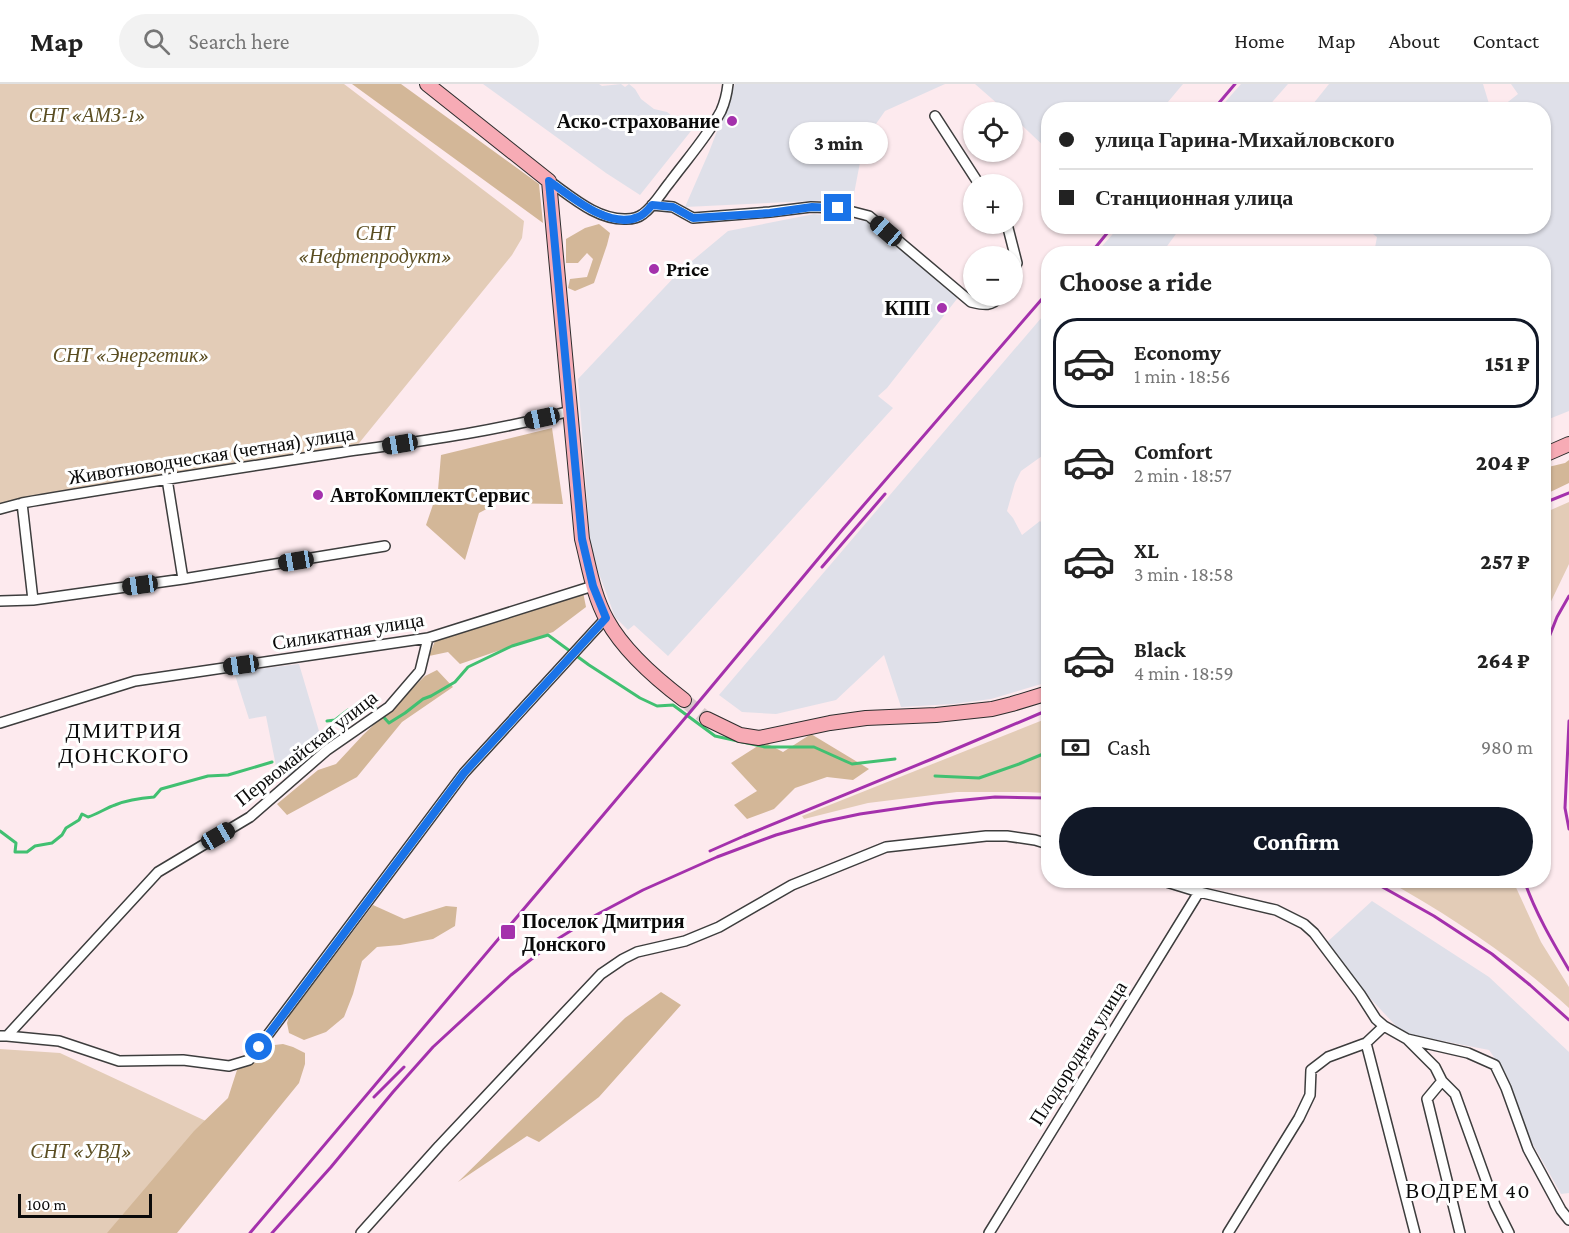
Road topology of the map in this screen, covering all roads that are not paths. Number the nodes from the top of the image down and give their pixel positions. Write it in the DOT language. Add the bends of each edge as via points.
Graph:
graph roads {
  1 [pos="427,84"];
  2 [pos="728,84"];
  3 [pos="935,116"];
  4 [pos="973,174"];
  5 [pos="549,181"];
  6 [pos="652,205"];
  7 [pos="963,296"];
  8 [pos="570,411"];
  9 [pos="1569,444"];
  10 [pos="1551,452"];
  11 [pos="167,479"];
  12 [pos="22,503"];
  13 [pos="0,509"];
  14 [pos="385,546"];
  15 [pos="183,579"];
  16 [pos="593,586"];
  17 [pos="33,600"];
  18 [pos="0,602"];
  19 [pos="606,618"];
  20 [pos="428,639"];
  21 [pos="1041,695"];
  22 [pos="684,700"];
  23 [pos="707,719"];
  24 [pos="0,723"];
  25 [pos="1041,842"];
  26 [pos="1185,888"];
  27 [pos="1198,892"];
  28 [pos="1384,1026"];
  29 [pos="3,1036"];
  30 [pos="1407,1039"];
  31 [pos="1366,1043"];
  32 [pos="1442,1081"];
  33 [pos="1569,1220"];
  34 [pos="361,1233"];
  35 [pos="989,1233"];
  36 [pos="1228,1233"];
  37 [pos="1415,1233"];
  38 [pos="1460,1233"];
  39 [pos="1509,1233"];
  1 -- 5 [label="street"];
  2 -- 6 [label="street" via="722,110"];
  3 -- 4 [label="street"];
  5 -- 6 [label="street" via="589,209 612,218 635,219"];
  5 -- 8 [label="street"];
  6 -- 7 [label="street" via="673,207 693,218 812,207 870,216"];
  8 -- 11 [label="street, Животноводческая (четная) улица" via="436,438"];
  8 -- 16 [label="street" via="582,539"];
  9 -- 10 [label="street"];
  11 -- 12 [label="street, Животноводческая (четная) улица"];
  11 -- 15 [label="street"];
  12 -- 13 [label="street, Животноводческая (четная) улица"];
  12 -- 17 [label="street"];
  14 -- 15 [label="street"];
  15 -- 17 [label="street"];
  16 -- 19 [label="street"];
  16 -- 20 [label="street, Силикатная улица"];
  17 -- 18 [label="street"];
  19 -- 22 [label="street" via="642,664"];
  19 -- 29 [label="street" via="464,773 249,1060 229,1066 183,1060 118,1061 59,1041"];
  20 -- 24 [label="street, Силикатная улица" via="135,681"];
  20 -- 29 [label="street, Первомайская улица" via="420,671 389,707 327,750 250,817 158,872"];
  21 -- 23 [label="street" via="992,708 866,718 759,738 740,735"];
  25 -- 34 [label="street" via="986,836 886,847 792,885 719,927 623,958 601,974"];
  26 -- 27 [label="street"];
  27 -- 28 [label="street" via="1276,910 1304,924"];
  27 -- 35 [label="street, Плодородная улица"];
  28 -- 30 [label="street"];
  28 -- 31 [label="street"];
  30 -- 32 [label="street" via="1435,1067"];
  30 -- 33 [label="street" via="1468,1053 1495,1065 1528,1149"];
  31 -- 36 [label="street" via="1328,1057 1311,1070 1310,1095 1299,1118"];
  31 -- 37 [label="street"];
  32 -- 38 [label="street" via="1427,1099"];
  32 -- 39 [label="street" via="1455,1094"];
}
